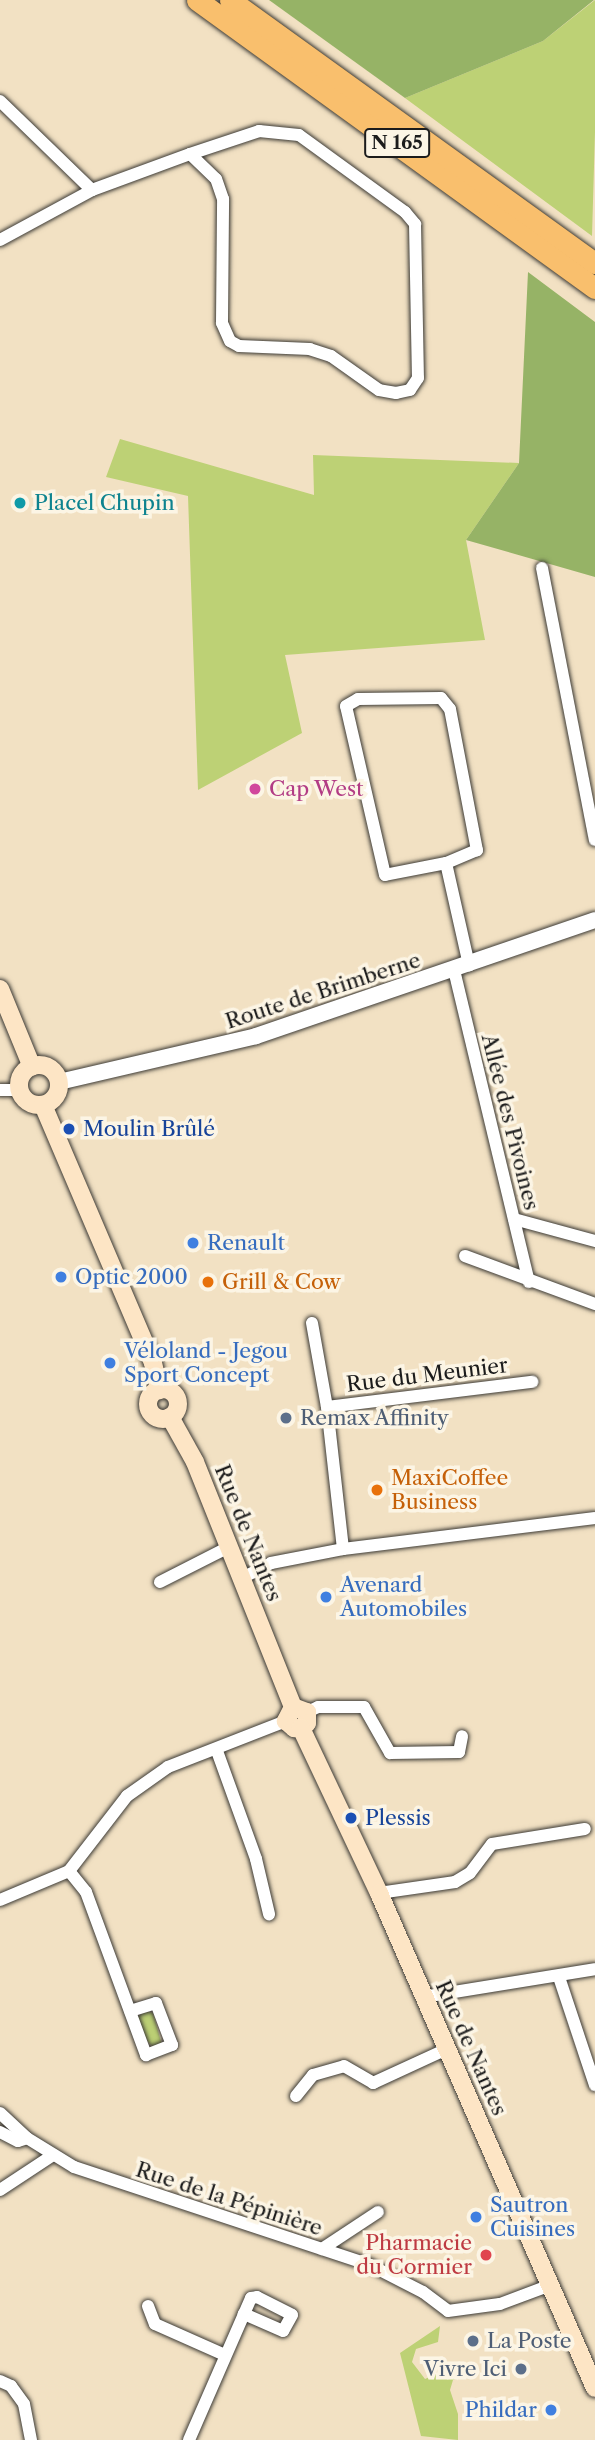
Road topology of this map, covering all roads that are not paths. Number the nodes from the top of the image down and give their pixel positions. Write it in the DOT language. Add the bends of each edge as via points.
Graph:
graph roads {
  1 [pos="197,0"];
  2 [pos="230,0"];
  3 [pos="0,101"];
  4 [pos="190,154"];
  5 [pos="92,190"];
  6 [pos="0,240"];
  7 [pos="595,263"];
  8 [pos="595,288"];
  9 [pos="542,568"];
  10 [pos="595,840"];
  11 [pos="446,863"];
  12 [pos="594,922"];
  13 [pos="461,967"];
  14 [pos="0,989"];
  15 [pos="32,1066"];
  16 [pos="59,1082"];
  17 [pos="0,1090"];
  18 [pos="20,1090"];
  19 [pos="44,1105"];
  20 [pos="514,1219"];
  21 [pos="595,1241"];
  22 [pos="465,1256"];
  23 [pos="530,1282"];
  24 [pos="595,1304"];
  25 [pos="312,1323"];
  26 [pos="532,1382"];
  27 [pos="327,1407"];
  28 [pos="595,1518"];
  29 [pos="229,1547"];
  30 [pos="343,1549"];
  31 [pos="242,1578"];
  32 [pos="160,1582"];
  33 [pos="297,1717"];
  34 [pos="462,1736"];
  35 [pos="217,1751"];
  36 [pos="585,1829"];
  37 [pos="69,1871"];
  38 [pos="379,1893"];
  39 [pos="0,1900"];
  40 [pos="269,1914"];
  41 [pos="595,1969"];
  42 [pos="559,1976"];
  43 [pos="423,1997"];
  44 [pos="130,2011"];
  45 [pos="447,2049"];
  46 [pos="595,2085"];
  47 [pos="296,2096"];
  48 [pos="0,2113"];
  49 [pos="0,2132"];
  50 [pos="27,2138"];
  51 [pos="53,2155"];
  52 [pos="0,2190"];
  53 [pos="378,2212"];
  54 [pos="322,2249"];
  55 [pos="548,2287"];
  56 [pos="148,2306"];
  57 [pos="244,2314"];
  58 [pos="225,2355"];
  59 [pos="0,2382"];
  60 [pos="595,2388"];
  61 [pos="31,2440"];
  62 [pos="189,2440"];
  1 -- 8 [label="highway, N 165"];
  2 -- 7 [label="highway, N 165"];
  3 -- 5 [label="street"];
  4 -- 4 [label="street" via="216,179 223,199 222,323 230,341 239,346 310,349 331,356 379,390 410,390 418,378 417,231 405,212 299,135 259,131"];
  4 -- 5 [label="street"];
  5 -- 6 [label="street"];
  9 -- 10 [label="street"];
  11 -- 11 [label="street" via="385,875 346,706 358,699 441,698 450,709 478,844 477,850"];
  11 -- 13 [label="street, Allée des Pivoines"];
  12 -- 13 [label="street, Route de Brimberne"];
  13 -- 16 [label="street, Route de Brimberne" via="256,1036"];
  13 -- 20 [label="street, Allée des Pivoines"];
  14 -- 15 [label="main road"];
  15 -- 16 [label="main road" via="49,1068"];
  15 -- 18 [label="main road" via="20,1078"];
  16 -- 19 [label="main road" via="54,1099"];
  17 -- 18 [label="street"];
  18 -- 19 [label="main road" via="26,1100"];
  19 -- 29 [label="main road, Rue de Nantes" via="153,1363 159,1390 149,1398 150,1411 161,1419 170,1417 195,1462"];
  20 -- 21 [label="street"];
  20 -- 23 [label="street, Allée des Pivoines"];
  22 -- 23 [label="street"];
  23 -- 24 [label="street"];
  25 -- 27 [label="street, Rue du Meunier"];
  26 -- 27 [label="street, Rue du Meunier"];
  27 -- 30 [label="street, Rue du Meunier"];
  28 -- 30 [label="street"];
  29 -- 31 [label="main road, Rue de Nantes"];
  29 -- 32 [label="street"];
  30 -- 31 [label="street" via="271,1563"];
  31 -- 33 [label="main road, Rue de Nantes"];
  33 -- 34 [label="street" via="317,1707 364,1707 390,1754 459,1752"];
  33 -- 35 [label="street"];
  33 -- 38 [label="main road, Rue de Nantes"];
  35 -- 37 [label="street" via="169,1768 127,1796"];
  35 -- 40 [label="street" via="256,1859"];
  36 -- 38 [label="street" via="492,1844 470,1873 455,1882"];
  37 -- 39 [label="street"];
  37 -- 44 [label="street" via="86,1892"];
  38 -- 43 [label="main road, Rue de Nantes"];
  41 -- 42 [label="street"];
  42 -- 43 [label="street"];
  42 -- 46 [label="street"];
  43 -- 45 [label="main road, Rue de Nantes"];
  45 -- 47 [label="street" via="373,2083 344,2066 313,2076"];
  45 -- 55 [label="main road, Rue de Nantes"];
  48 -- 50 [label="street, Rue de la Pépinière"];
  49 -- 50 [label="street, Rue de la Pépinière" via="18,2141"];
  50 -- 51 [label="street, Rue de la Pépinière"];
  51 -- 52 [label="street"];
  51 -- 54 [label="street, Rue de la Pépinière" via="74,2168"];
  53 -- 54 [label="street"];
  54 -- 55 [label="street, Rue de la Pépinière" via="370,2265 423,2292 448,2311 500,2304"];
  55 -- 60 [label="main road, Rue de Nantes"];
  56 -- 58 [label="street" via="155,2324"];
  57 -- 58 [label="street"];
  58 -- 62 [label="street"];
  59 -- 61 [label="street" via="11,2386 24,2404"];
}
